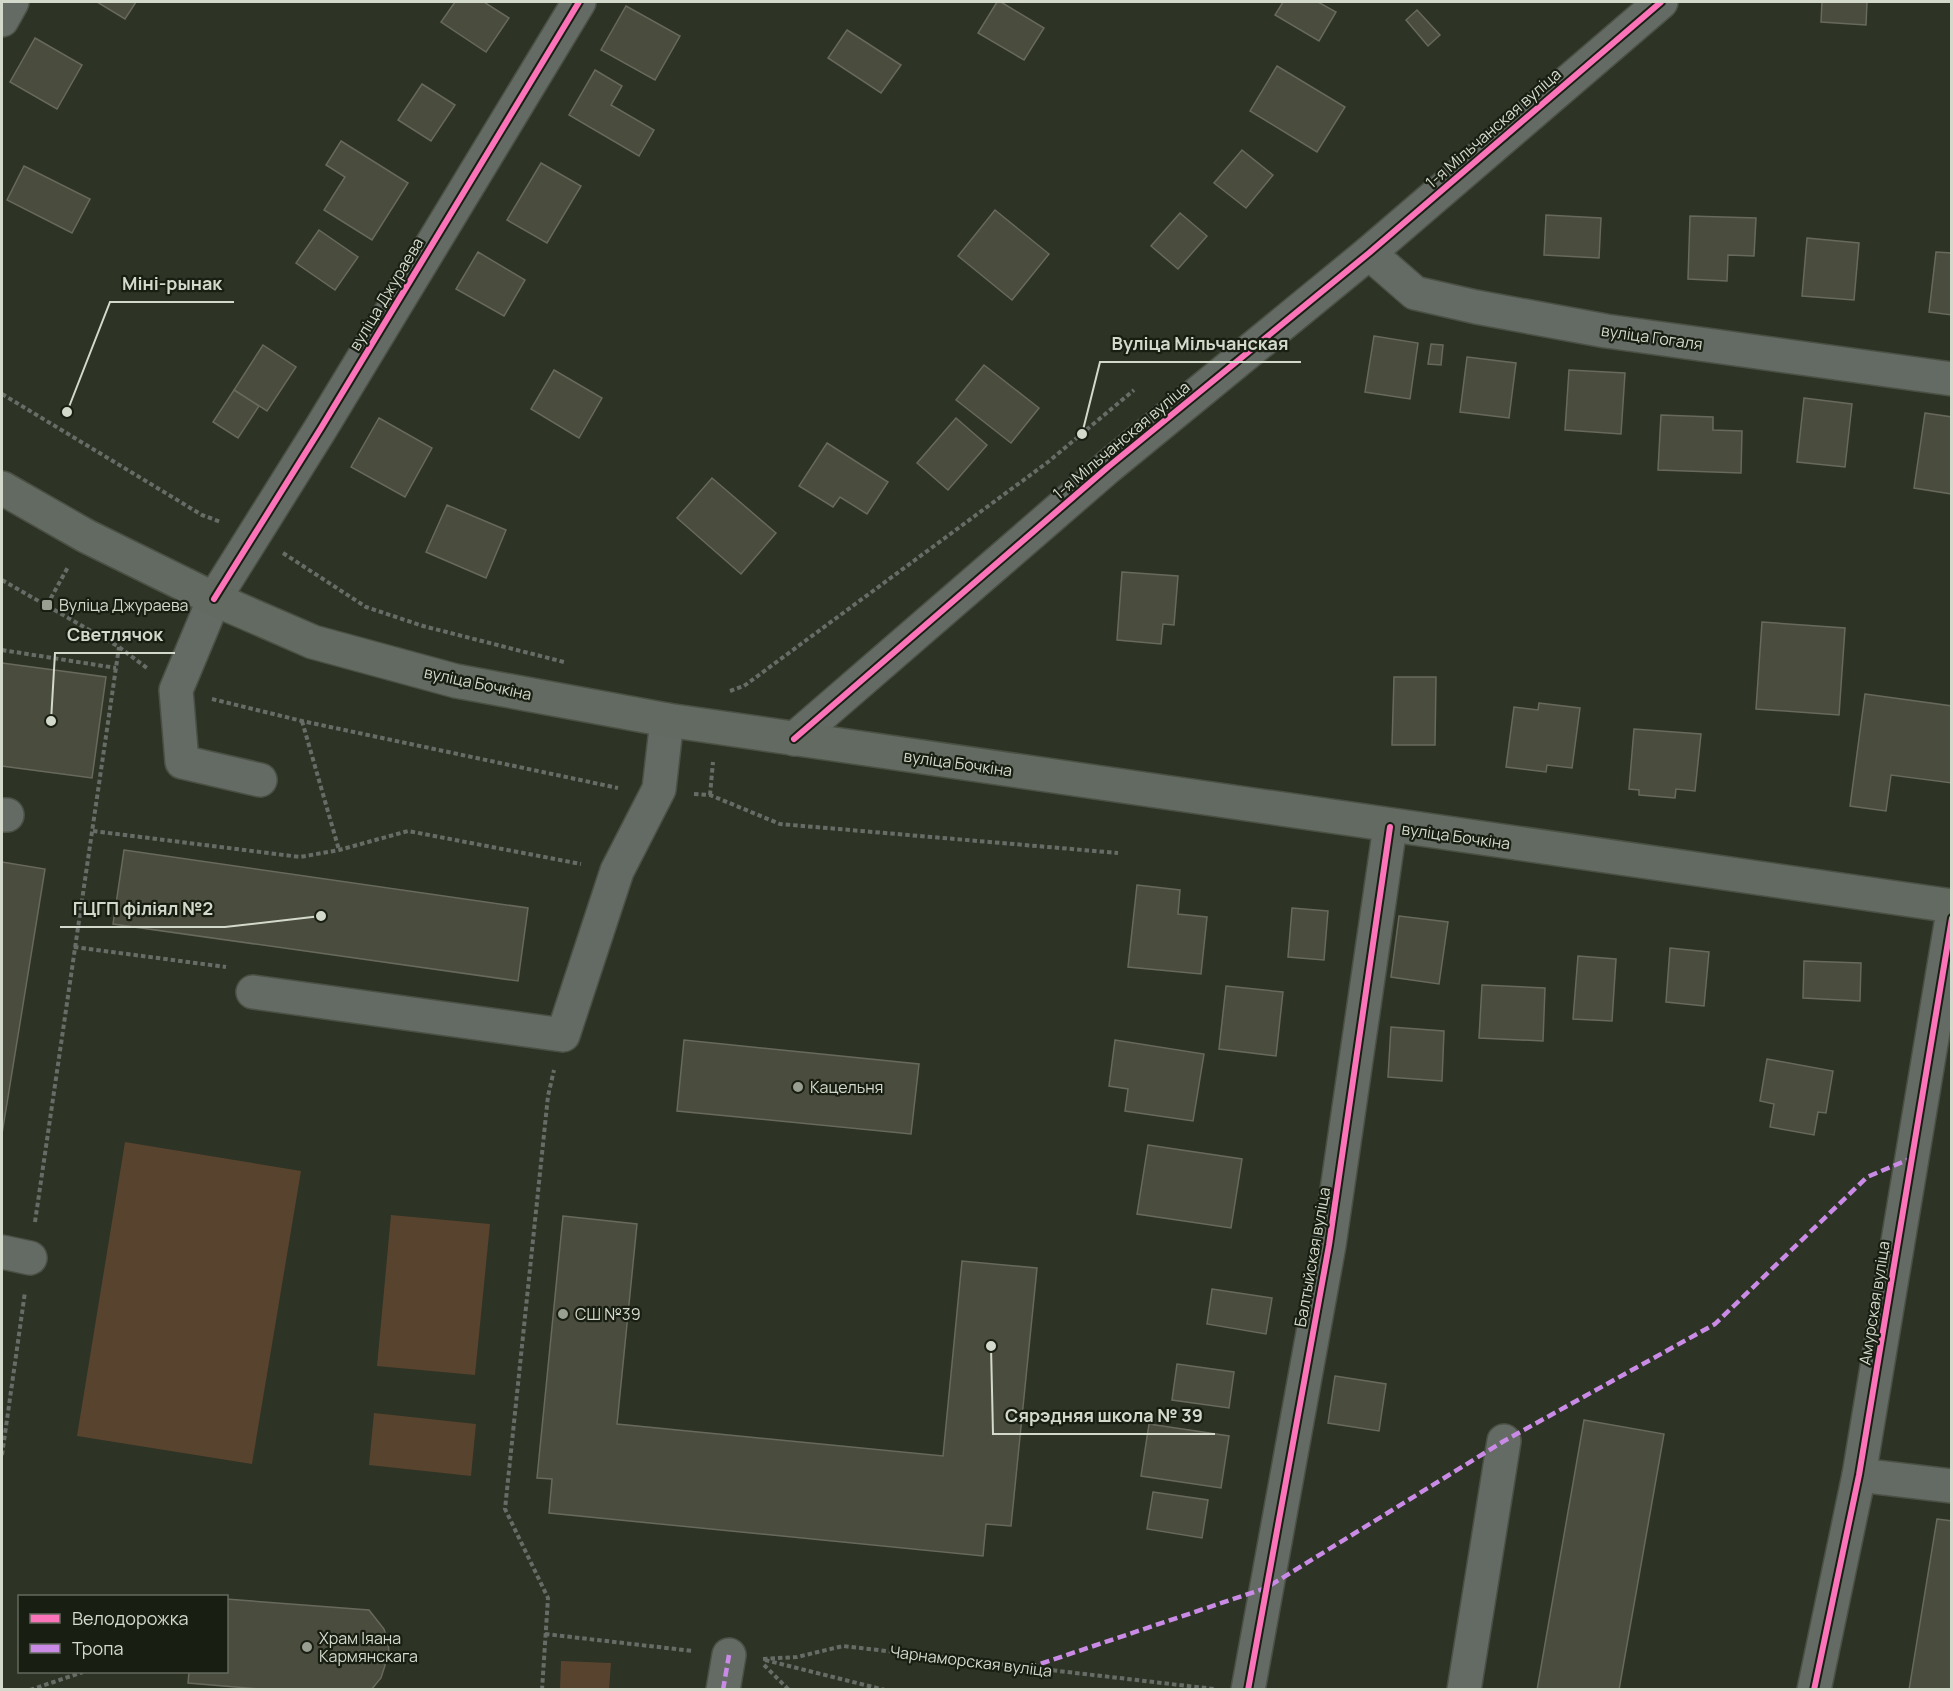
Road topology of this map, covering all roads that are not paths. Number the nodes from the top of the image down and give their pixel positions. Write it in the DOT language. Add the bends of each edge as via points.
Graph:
graph roads {
  1 [pos="12,2"];
  2 [pos="579,2"];
  3 [pos="1660,2"];
  4 [pos="2,20"];
  5 [pos="1369,253"];
  6 [pos="1952,379"];
  7 [pos="2,488"];
  8 [pos="214,599"];
  9 [pos="668,720"];
  10 [pos="794,739"];
  11 [pos="260,780"];
  12 [pos="1390,827"];
  13 [pos="1952,906"];
  14 [pos="1952,918"];
  15 [pos="243,980"];
  16 [pos="1504,1441"];
  17 [pos="1859,1475"];
  18 [pos="1952,1486"];
  19 [pos="744,1657"];
  20 [pos="723,1689"];
  21 [pos="1248,1689"];
  22 [pos="1464,1689"];
  23 [pos="1814,1689"];
  1 -- 4 [label="street"];
  2 -- 8 [label="street, вуліца Джураева"];
  3 -- 5 [label="street, 1-я Мільчанская вуліца"];
  5 -- 6 [label="street, вуліца Гогаля" via="1415,293 1476,307 1606,331"];
  5 -- 10 [label="street, 1-я Мільчанская вуліца" via="1108,467"];
  7 -- 8 [label="main road, вуліца Бочкіна" via="86,536"];
  8 -- 9 [label="main road, вуліца Бочкіна" via="313,642 434,675"];
  8 -- 11 [label="street, вуліца Джураева" via="176,690 182,762"];
  9 -- 10 [label="main road, вуліца Бочкіна"];
  9 -- 15 [label="street" via="659,789 617,871 563,1035"];
  10 -- 12 [label="main road, вуліца Бочкіна"];
  12 -- 13 [label="main road, вуліца Бочкіна"];
  12 -- 21 [label="street, Балтыйская вуліца" via="1329,1245"];
  14 -- 17 [label="street, Амурская вуліца"];
  16 -- 22 [label="street"];
  17 -- 18 [label="street"];
  17 -- 23 [label="street, Амурская вуліца"];
  19 -- 20 [label="street"];
}
